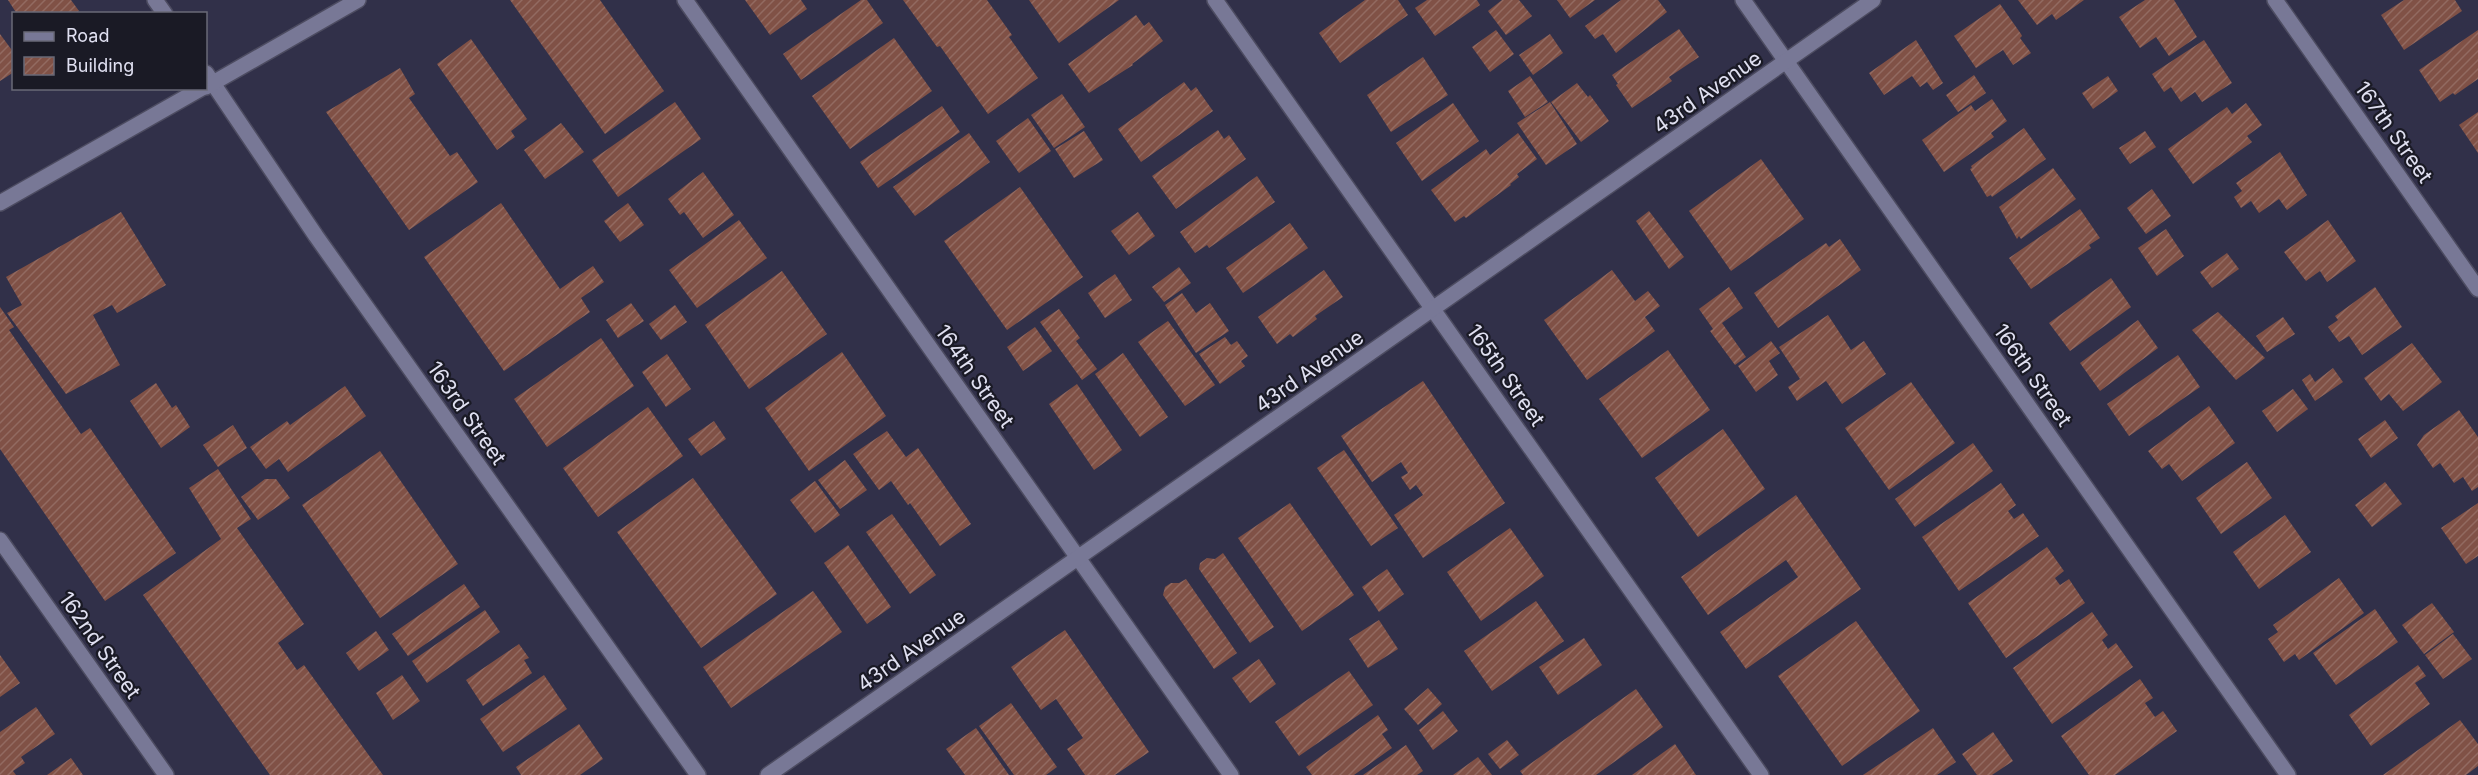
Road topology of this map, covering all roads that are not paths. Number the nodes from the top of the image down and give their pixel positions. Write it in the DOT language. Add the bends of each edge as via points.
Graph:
graph roads {
  1 [pos="358,0"];
  2 [pos="685,0"];
  3 [pos="1215,0"];
  4 [pos="1743,0"];
  5 [pos="1873,0"];
  6 [pos="2275,0"];
  7 [pos="1786,62"];
  8 [pos="207,83"];
  9 [pos="195,90"];
  10 [pos="0,203"];
  11 [pos="2478,289"];
  12 [pos="1434,309"];
  13 [pos="0,540"];
  14 [pos="1079,558"];
  15 [pos="166,775"];
  16 [pos="698,775"];
  17 [pos="768,775"];
  18 [pos="1231,775"];
  19 [pos="1761,775"];
  20 [pos="2288,775"];
  1 -- 8 [label="street"];
  2 -- 14 [label="street, 164th Street"];
  3 -- 12 [label="street, 165th Street"];
  4 -- 7 [label="street, 166th Street"];
  5 -- 7 [label="street, 43rd Avenue"];
  6 -- 11 [label="street, 167th Street"];
  7 -- 12 [label="street, 43rd Avenue"];
  7 -- 20 [label="street, 166th Street"];
  8 -- 16 [label="street, 163rd Street"];
  9 -- 10 [label="street"];
  12 -- 14 [label="street, 43rd Avenue"];
  12 -- 19 [label="street, 165th Street"];
  13 -- 15 [label="street, 162nd Street"];
  14 -- 17 [label="street, 43rd Avenue"];
  14 -- 18 [label="street, 164th Street"];
}
